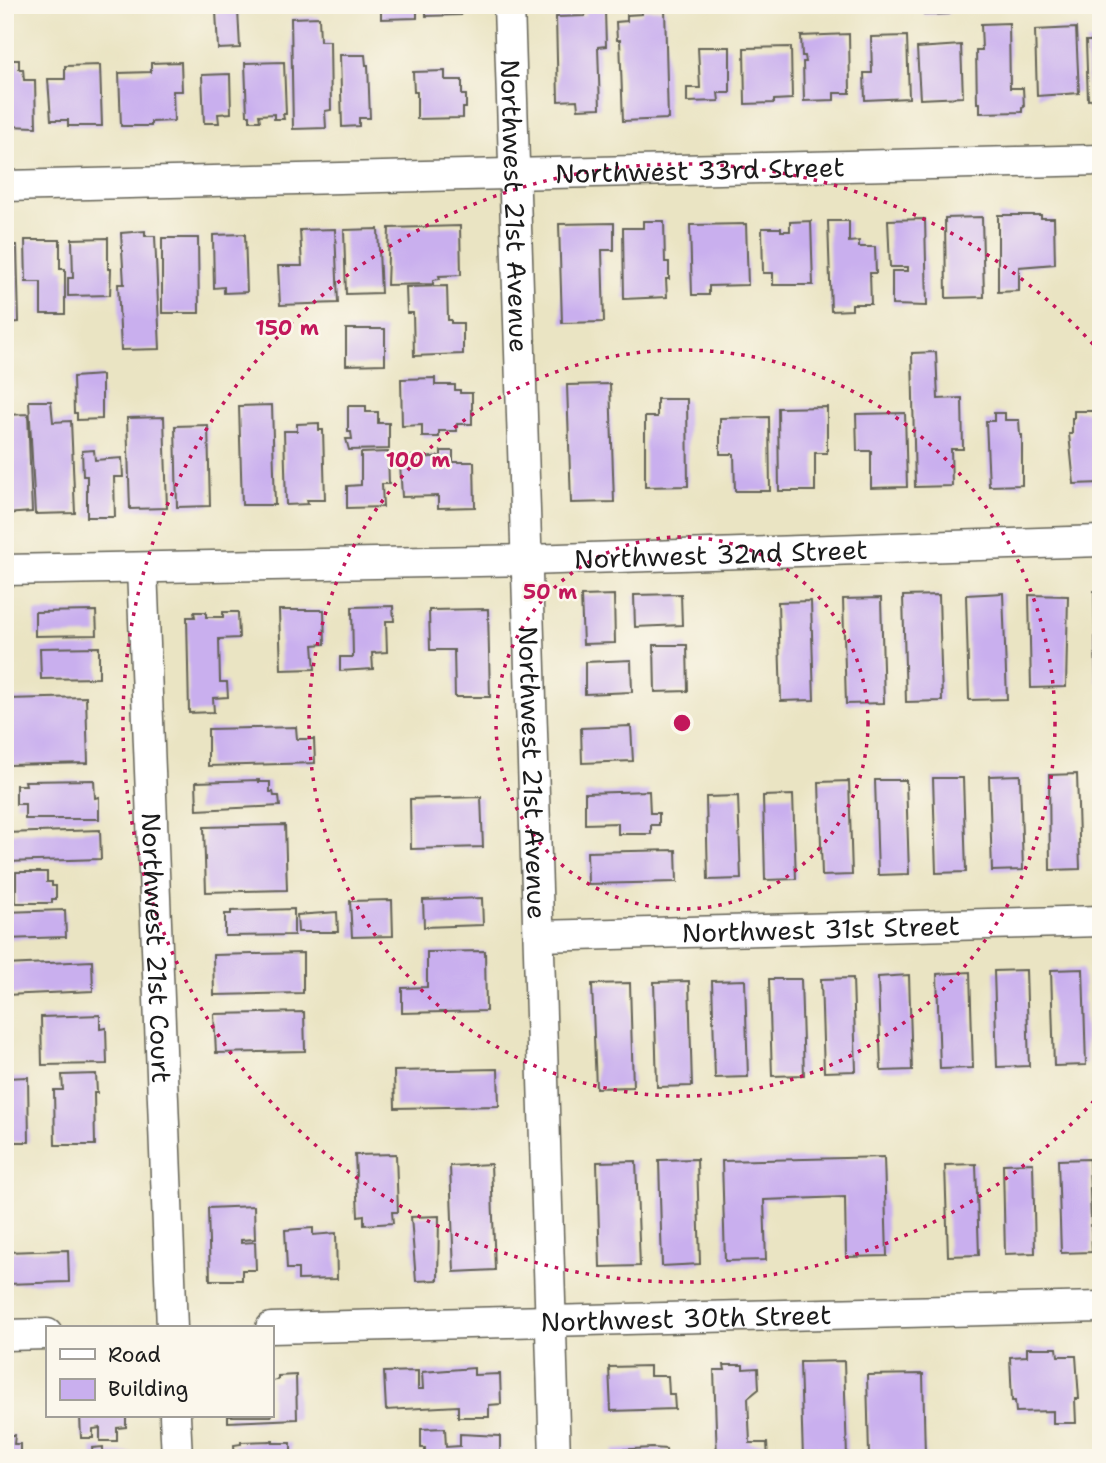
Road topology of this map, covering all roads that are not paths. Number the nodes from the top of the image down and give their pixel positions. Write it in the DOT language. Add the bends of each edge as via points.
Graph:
graph roads {
  1 [pos="509,5"];
  2 [pos="1101,160"];
  3 [pos="514,174"];
  4 [pos="5,186"];
  5 [pos="1101,541"];
  6 [pos="528,559"];
  7 [pos="142,568"];
  8 [pos="5,570"];
  9 [pos="1101,920"];
  10 [pos="539,936"];
  11 [pos="1101,1307"];
  12 [pos="551,1322"];
  13 [pos="172,1326"];
  14 [pos="273,1328"];
  15 [pos="46,1334"];
  16 [pos="5,1335"];
  17 [pos="175,1418"];
  18 [pos="177,1458"];
  19 [pos="555,1458"];
  1 -- 3 [label="street, Northwest 21st Avenue"];
  2 -- 3 [label="street, Northwest 33rd Street"];
  3 -- 4 [label="street, Northwest 33rd Street"];
  3 -- 6 [label="street, Northwest 21st Avenue"];
  5 -- 6 [label="street, Northwest 32nd Street"];
  6 -- 7 [label="street, Northwest 32nd Street"];
  6 -- 10 [label="street, Northwest 21st Avenue"];
  7 -- 8 [label="street, Northwest 32nd Street"];
  7 -- 13 [label="street, Northwest 21st Court"];
  9 -- 10 [label="street, Northwest 31st Street"];
  10 -- 12 [label="street, Northwest 21st Avenue"];
  11 -- 12 [label="street, Northwest 30th Street"];
  12 -- 14 [label="street, Northwest 30th Street"];
  12 -- 19 [label="street, Northwest 21st Avenue"];
  15 -- 16 [label="street"];
  17 -- 18 [label="street"];
}
